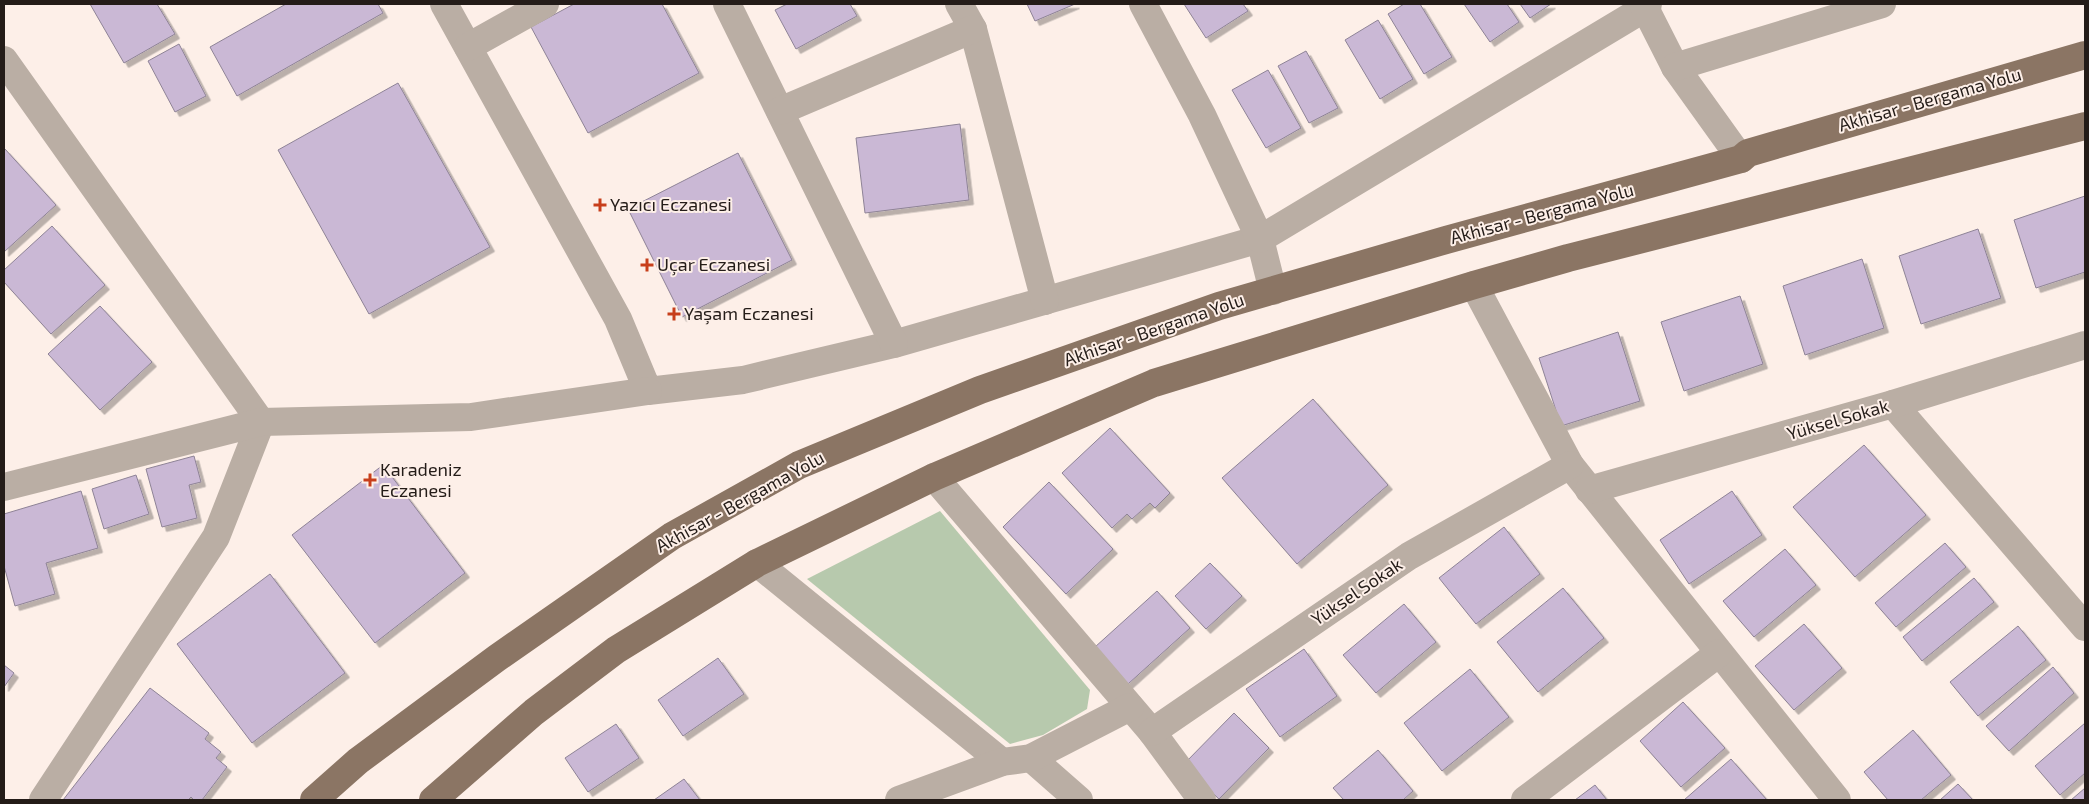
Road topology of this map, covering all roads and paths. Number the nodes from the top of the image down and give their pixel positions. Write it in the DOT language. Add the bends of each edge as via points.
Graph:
graph roads {
  1 [pos="444,4"];
  2 [pos="545,4"];
  3 [pos="727,4"];
  4 [pos="959,4"];
  5 [pos="1143,4"];
  6 [pos="1882,4"];
  7 [pos="1645,5"];
  8 [pos="973,29"];
  9 [pos="468,47"];
  10 [pos="2085,55"];
  11 [pos="4,60"];
  12 [pos="1675,67"];
  13 [pos="780,111"];
  14 [pos="2085,126"];
  15 [pos="1741,159"];
  16 [pos="1260,239"];
  17 [pos="1474,285"];
  18 [pos="1273,291"];
  19 [pos="1045,301"];
  20 [pos="894,344"];
  21 [pos="2085,344"];
  22 [pos="648,391"];
  23 [pos="1893,404"];
  24 [pos="261,422"];
  25 [pos="1570,465"];
  26 [pos="934,477"];
  27 [pos="4,487"];
  28 [pos="1590,490"];
  29 [pos="757,563"];
  30 [pos="2085,627"];
  31 [pos="1719,653"];
  32 [pos="1130,706"];
  33 [pos="1152,732"];
  34 [pos="1031,758"];
  35 [pos="1002,762"];
  36 [pos="43,800"];
  37 [pos="314,800"];
  38 [pos="433,800"];
  39 [pos="900,800"];
  40 [pos="1079,800"];
  41 [pos="1202,800"];
  42 [pos="1525,800"];
  43 [pos="1837,800"];
  1 -- 9 [label="street"];
  2 -- 9 [label="street"];
  3 -- 13 [label="street"];
  4 -- 8 [label="street"];
  5 -- 16 [label="street" via="1202,115"];
  6 -- 12 [label="street"];
  7 -- 12 [label="street"];
  7 -- 16 [label="street"];
  8 -- 13 [label="street"];
  8 -- 19 [label="street"];
  9 -- 22 [label="street" via="618,319"];
  10 -- 15 [label="main road, Akhisar - Bergama Yolu" via="1748,153"];
  11 -- 24 [label="street"];
  12 -- 15 [label="street"];
  13 -- 20 [label="street"];
  14 -- 17 [label="main road" via="1587,253"];
  15 -- 18 [label="main road, Akhisar - Bergama Yolu"];
  16 -- 18 [label="street"];
  16 -- 19 [label="street"];
  17 -- 25 [label="street"];
  17 -- 26 [label="main road" via="1154,383"];
  18 -- 37 [label="main road, Akhisar - Bergama Yolu" via="1219,306 980,390 799,465 664,542 497,658 358,761"];
  19 -- 20 [label="street"];
  20 -- 22 [label="street" via="743,380"];
  21 -- 23 [label="street, Yüksel Sokak"];
  22 -- 24 [label="street" via="471,417"];
  23 -- 28 [label="street, Yüksel Sokak"];
  23 -- 30 [label="street"];
  24 -- 27 [label="street"];
  24 -- 36 [label="street" via="216,537"];
  25 -- 28 [label="street"];
  25 -- 33 [label="street, Yüksel Sokak" via="1409,556"];
  26 -- 29 [label="main road"];
  26 -- 32 [label="street"];
  28 -- 31 [label="street"];
  29 -- 35 [label="street"];
  29 -- 38 [label="main road" via="616,650 534,712"];
  31 -- 42 [label="street"];
  31 -- 43 [label="street"];
  32 -- 33 [label="street"];
  32 -- 34 [label="street"];
  33 -- 41 [label="street"];
  34 -- 35 [label="street"];
  34 -- 40 [label="street"];
  35 -- 39 [label="street"];
}
